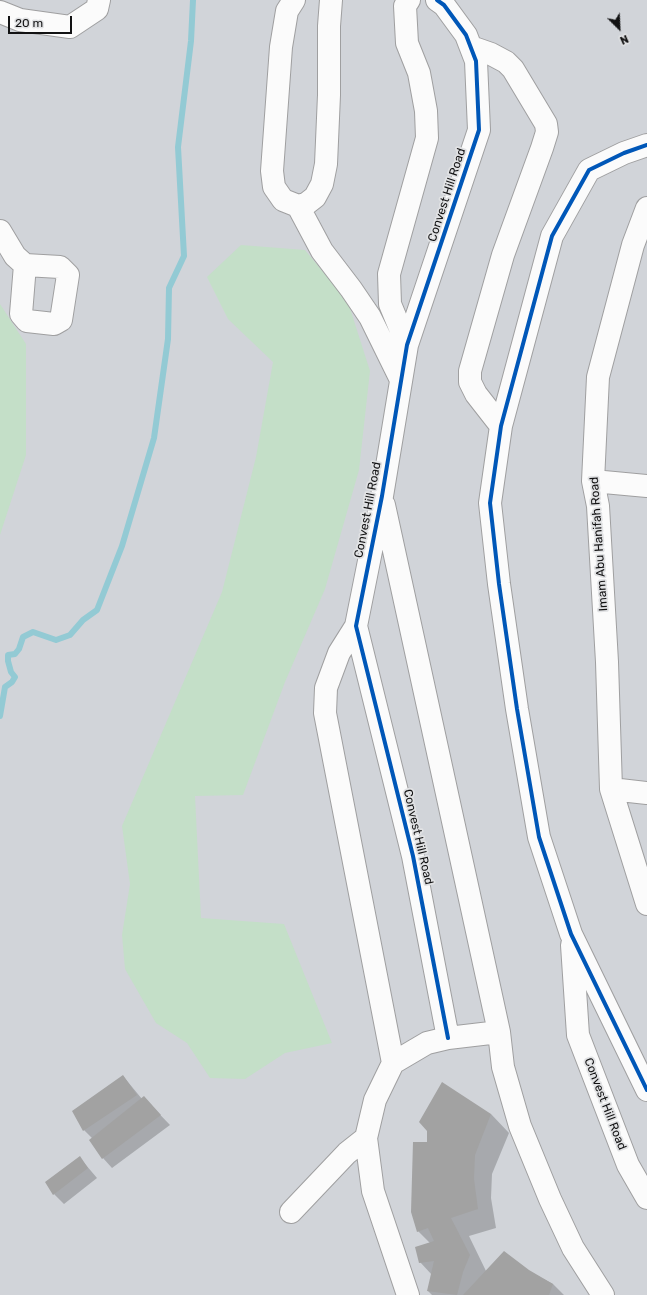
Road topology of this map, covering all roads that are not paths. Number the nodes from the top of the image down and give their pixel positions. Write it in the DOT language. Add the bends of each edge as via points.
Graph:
graph roads {
  1 [pos="99,0"];
  2 [pos="294,0"];
  3 [pos="331,0"];
  4 [pos="409,0"];
  5 [pos="437,0"];
  6 [pos="0,12"];
  7 [pos="471,47"];
  8 [pos="647,145"];
  9 [pos="298,206"];
  10 [pos="647,208"];
  11 [pos="0,231"];
  12 [pos="25,265"];
  13 [pos="407,345"];
  14 [pos="401,380"];
  15 [pos="501,426"];
  16 [pos="593,481"];
  17 [pos="647,486"];
  18 [pos="382,496"];
  19 [pos="356,626"];
  20 [pos="611,789"];
  21 [pos="647,793"];
  22 [pos="647,904"];
  23 [pos="571,934"];
  24 [pos="499,1032"];
  25 [pos="448,1038"];
  26 [pos="393,1063"];
  27 [pos="647,1090"];
  28 [pos="366,1138"];
  29 [pos="647,1198"];
  30 [pos="291,1212"];
  31 [pos="408,1295"];
  32 [pos="603,1295"];
  1 -- 6 [label="street" via="97,9 70,27 20,20"];
  2 -- 9 [label="street" via="287,11 280,47 272,171 274,187 283,200"];
  3 -- 9 [label="street" via="326,164 322,184 315,198"];
  4 -- 13 [label="street" via="405,6 407,43 419,73 425,103 427,138 389,274 390,304"];
  5 -- 7 [label="street, Convest Hill Road" via="444,5 466,35"];
  7 -- 13 [label="street, Convest Hill Road" via="476,61 479,130"];
  7 -- 15 [label="street" via="491,54 513,69 546,124 542,148 503,255 470,371 473,388"];
  8 -- 15 [label="street, Convest Hill Road" via="624,152 590,170 552,236"];
  9 -- 14 [label="street" via="322,252 352,289 370,317"];
  10 -- 16 [label="street, Imam Abu Hanifah Road" via="633,245 598,377"];
  11 -- 12 [label="street" via="15,256"];
  13 -- 14 [label="street, Convest Hill Road"];
  14 -- 18 [label="street, Convest Hill Road"];
  15 -- 23 [label="street, Convest Hill Road" via="490,503 499,584 539,837"];
  16 -- 17 [label="street"];
  16 -- 20 [label="street, Imam Abu Hanifah Road" via="598,506 607,654"];
  18 -- 19 [label="street, Convest Hill Road"];
  18 -- 24 [label="street, Convest Hill Road"];
  19 -- 25 [label="street, Convest Hill Road" via="413,856"];
  19 -- 26 [label="street, Convest Hill Road" via="340,653 326,688 325,713"];
  20 -- 21 [label="street"];
  20 -- 22 [label="street, Imam Abu Hanifah Road"];
  23 -- 27 [label="street, Convest Hill Road"];
  23 -- 29 [label="street, Convest Hill Road" via="578,1035 628,1165"];
  24 -- 25 [label="street"];
  24 -- 32 [label="street, Convest Hill Road" via="503,1067 520,1126 573,1248"];
  25 -- 26 [label="street" via="427,1043"];
  26 -- 28 [label="street" via="375,1100"];
  28 -- 30 [label="street" via="347,1153"];
  28 -- 31 [label="street" via="373,1191"];
}
